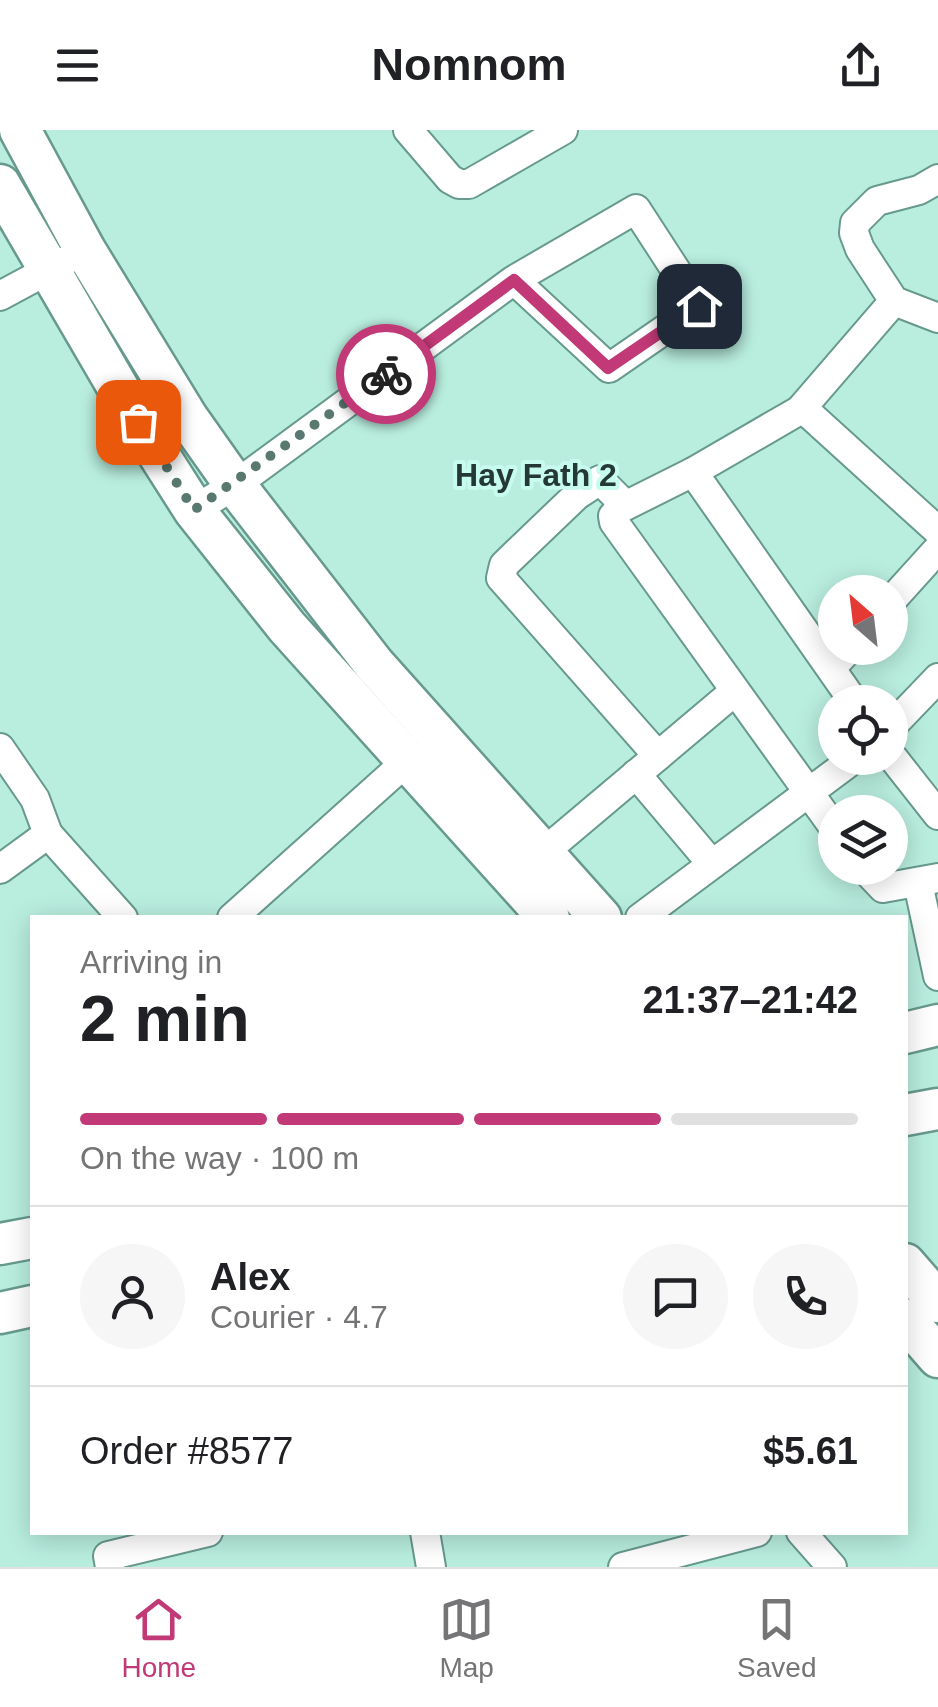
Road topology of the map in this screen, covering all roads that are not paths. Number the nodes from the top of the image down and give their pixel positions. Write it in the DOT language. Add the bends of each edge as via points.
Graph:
graph roads {
  1 [pos="20,130"];
  2 [pos="408,130"];
  3 [pos="563,130"];
  4 [pos="938,179"];
  5 [pos="0,185"];
  6 [pos="85,250"];
  7 [pos="49,270"];
  8 [pos="514,280"];
  9 [pos="0,296"];
  10 [pos="894,301"];
  11 [pos="938,318"];
  12 [pos="800,410"];
  13 [pos="693,472"];
  14 [pos="234,485"];
  15 [pos="618,509"];
  16 [pos="194,510"];
  17 [pos="938,531"];
  18 [pos="938,549"];
  19 [pos="908,582"];
  20 [pos="818,630"];
  21 [pos="938,678"];
  22 [pos="735,690"];
  23 [pos="908,709"];
  24 [pos="0,748"];
  25 [pos="658,756"];
  26 [pos="408,761"];
  27 [pos="636,774"];
  28 [pos="832,775"];
  29 [pos="907,775"];
  30 [pos="808,792"];
  31 [pos="818,805"];
  32 [pos="938,815"];
  33 [pos="48,834"];
  34 [pos="544,852"];
  35 [pos="712,864"];
  36 [pos="0,868"];
  37 [pos="928,881"];
  38 [pos="120,915"];
  39 [pos="235,915"];
  40 [pos="545,915"];
  41 [pos="598,915"];
  42 [pos="644,915"];
  43 [pos="938,976"];
  44 [pos="938,1025"];
  45 [pos="908,1032"];
  46 [pos="938,1108"];
  47 [pos="908,1114"];
  48 [pos="30,1238"];
  49 [pos="0,1244"];
  50 [pos="923,1294"];
  51 [pos="30,1306"];
  52 [pos="0,1313"];
  53 [pos="938,1356"];
  54 [pos="196,1535"];
  55 [pos="426,1535"];
  56 [pos="746,1535"];
  57 [pos="804,1535"];
  58 [pos="110,1567"];
  59 [pos="432,1567"];
  60 [pos="623,1567"];
  61 [pos="832,1567"];
  1 -- 6 [label="street"];
  2 -- 3 [label="street" via="450,179 469,184"];
  4 -- 10 [label="street" via="877,201 855,224 860,248"];
  5 -- 7 [label="street"];
  6 -- 7 [label="street"];
  6 -- 14 [label="street"];
  7 -- 9 [label="street"];
  7 -- 16 [label="street"];
  8 -- 8 [label="street" via="608,368 699,306 636,209"];
  8 -- 14 [label="street"];
  10 -- 11 [label="street"];
  10 -- 12 [label="street"];
  12 -- 13 [label="street"];
  12 -- 17 [label="street"];
  13 -- 15 [label="street"];
  13 -- 20 [label="street"];
  14 -- 16 [label="street"];
  14 -- 34 [label="street" via="374,664"];
  15 -- 22 [label="street" via="614,522"];
  15 -- 25 [label="street" via="620,500 600,480 504,564 501,578"];
  16 -- 26 [label="street" via="287,628"];
  18 -- 19 [label="street"];
  21 -- 23 [label="street"];
  22 -- 25 [label="street"];
  22 -- 30 [label="street"];
  24 -- 33 [label="street" via="35,800"];
  25 -- 27 [label="street"];
  26 -- 39 [label="street"];
  26 -- 40 [label="street"];
  27 -- 34 [label="street"];
  27 -- 35 [label="street"];
  28 -- 30 [label="street"];
  29 -- 32 [label="street"];
  30 -- 31 [label="street"];
  30 -- 35 [label="street"];
  33 -- 36 [label="street"];
  33 -- 38 [label="street"];
  34 -- 41 [label="street"];
  35 -- 42 [label="street"];
  37 -- 43 [label="street"];
  44 -- 45 [label="street"];
  46 -- 47 [label="street"];
  48 -- 49 [label="street"];
  50 -- 53 [label="street"];
  51 -- 52 [label="street"];
  54 -- 58 [label="street" via="108,1556"];
  55 -- 59 [label="street"];
  56 -- 60 [label="street"];
  57 -- 61 [label="street"];
}
